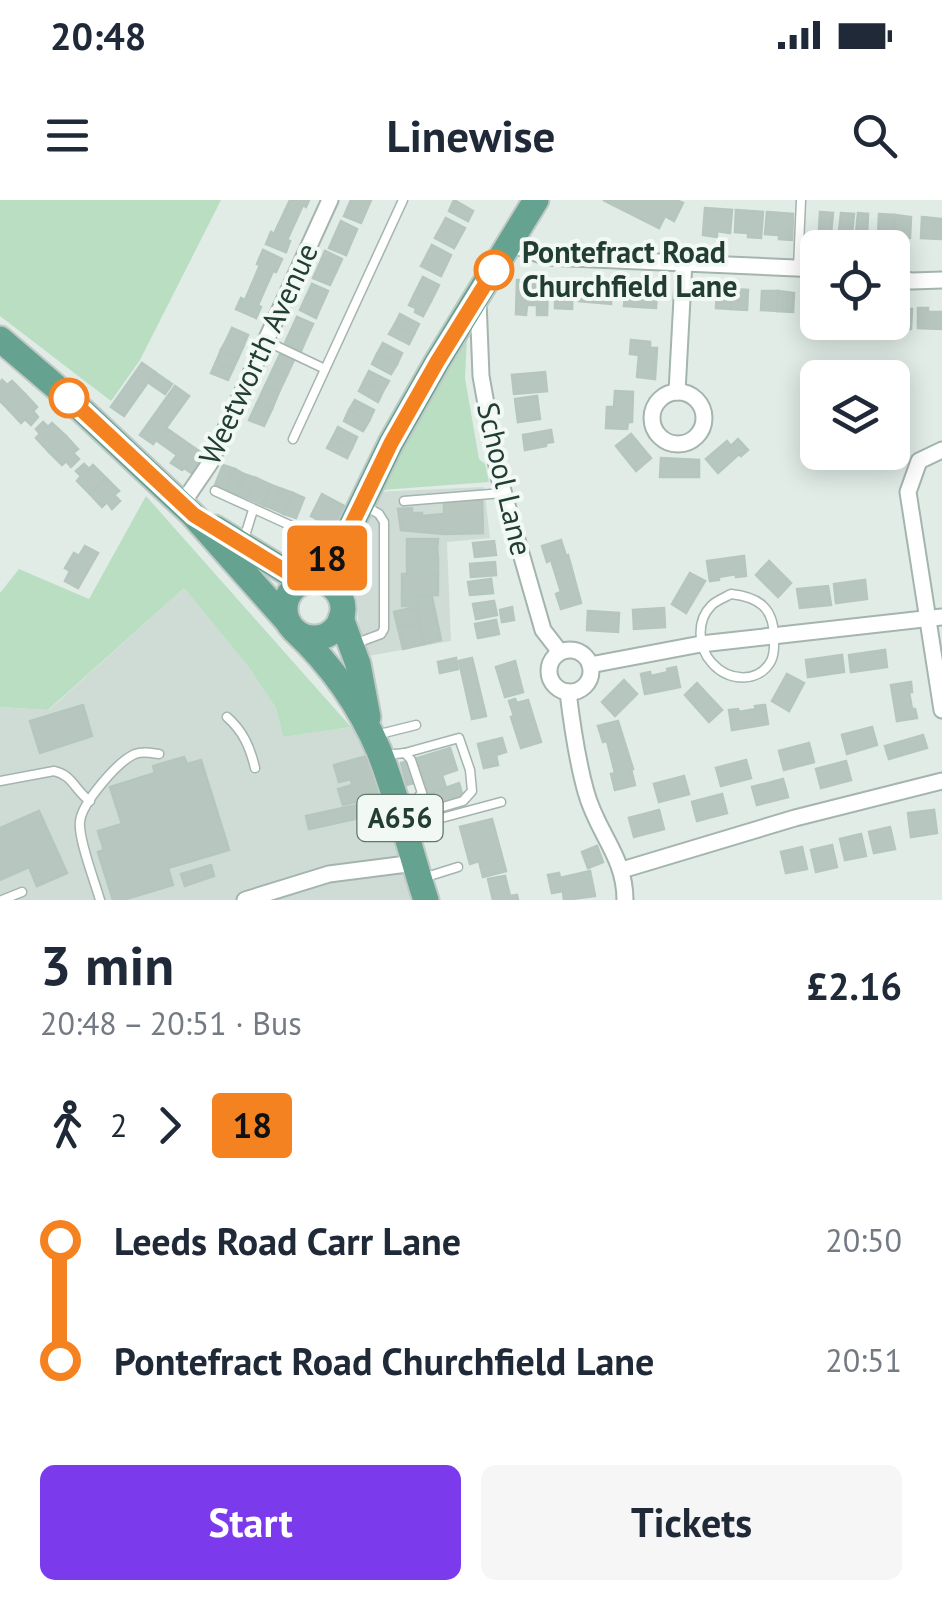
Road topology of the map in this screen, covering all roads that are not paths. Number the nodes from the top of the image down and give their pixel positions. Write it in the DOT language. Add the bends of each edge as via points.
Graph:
graph roads {
  1 [pos="330,200"];
  2 [pos="403,200"];
  3 [pos="536,200"];
  4 [pos="802,200"];
  5 [pos="511,244"];
  6 [pos="684,261"];
  7 [pos="798,268"];
  8 [pos="942,280"];
  9 [pos="910,281"];
  10 [pos="478,297"];
  11 [pos="0,340"];
  12 [pos="266,340"];
  13 [pos="325,369"];
  14 [pos="677,392"];
  15 [pos="293,440"];
  16 [pos="942,450"];
  17 [pos="215,491"];
  18 [pos="504,492"];
  19 [pos="404,501"];
  20 [pos="363,505"];
  21 [pos="188,509"];
  22 [pos="253,510"];
  23 [pos="348,532"];
  24 [pos="306,533"];
  25 [pos="242,544"];
  26 [pos="306,582"];
  27 [pos="261,591"];
  28 [pos="341,608"];
  29 [pos="935,618"];
  30 [pos="292,626"];
  31 [pos="774,636"];
  32 [pos="701,644"];
  33 [pos="352,646"];
  34 [pos="560,652"];
  35 [pos="590,665"];
  36 [pos="568,692"];
  37 [pos="942,710"];
  38 [pos="227,717"];
  39 [pos="416,725"];
  40 [pos="386,749"];
  41 [pos="159,754"];
  42 [pos="255,768"];
  43 [pos="0,780"];
  44 [pos="942,781"];
  45 [pos="90,800"];
  46 [pos="501,802"];
  47 [pos="405,813"];
  48 [pos="458,866"];
  49 [pos="622,870"];
  50 [pos="420,881"];
  51 [pos="22,892"];
  52 [pos="2,900"];
  53 [pos="100,900"];
  54 [pos="245,900"];
  55 [pos="624,900"];
  1 -- 12 [label="street, Weetworth Avenue"];
  2 -- 13 [label="lane"];
  3 -- 5 [label="main road, A656"];
  4 -- 7 [label="lane"];
  5 -- 6 [label="street" via="547,257"];
  5 -- 10 [label="main road, A656"];
  6 -- 7 [label="street"];
  6 -- 14 [label="street"];
  8 -- 9 [label="street"];
  10 -- 18 [label="street, School Lane" via="481,376"];
  10 -- 20 [label="main road, A656" via="391,443"];
  11 -- 21 [label="main road"];
  12 -- 13 [label="lane"];
  12 -- 21 [label="street, Weetworth Avenue"];
  13 -- 15 [label="lane"];
  16 -- 29 [label="street" via="919,462 908,492"];
  17 -- 22 [label="lane"];
  18 -- 19 [label="lane"];
  18 -- 34 [label="street, School Lane" via="543,630"];
  20 -- 23 [label="main road, A656"];
  20 -- 33 [label="lane" via="384,522 384,629"];
  21 -- 25 [label="main road"];
  21 -- 27 [label="main road"];
  22 -- 24 [label="lane"];
  22 -- 25 [label="lane"];
  23 -- 26 [label="main road, A656"];
  23 -- 28 [label="main road, A656" via="340,564"];
  25 -- 26 [label="main road"];
  25 -- 27 [label="lane" via="247,571"];
  26 -- 28 [label="main road" via="328,584"];
  26 -- 30 [label="main road" via="287,598"];
  27 -- 30 [label="main road"];
  28 -- 30 [label="main road" via="337,626 322,637"];
  28 -- 33 [label="main road, A656"];
  29 -- 31 [label="street"];
  29 -- 37 [label="street"];
  30 -- 40 [label="main road, A656" via="336,675"];
  31 -- 32 [label="street"];
  31 -- 32 [label="lane" via="770,662 750,678 720,670"];
  31 -- 32 [label="lane" via="766,608 750,596 731,594 710,606"];
  32 -- 35 [label="street"];
  33 -- 40 [label="main road, A656"];
  34 -- 35 [label="street" via="578,652"];
  34 -- 36 [label="street, School Lane" via="549,675"];
  35 -- 36 [label="street" via="586,685"];
  36 -- 49 [label="street, School Lane" via="586,790"];
  38 -- 42 [label="lane" via="246,741"];
  39 -- 40 [label="lane"];
  40 -- 47 [label="main road, A656"];
  40 -- 47 [label="lane" via="462,740 472,790 463,801"];
  41 -- 45 [label="lane" via="129,757"];
  43 -- 45 [label="lane" via="62,772"];
  44 -- 49 [label="street"];
  45 -- 53 [label="lane" via="80,825"];
  46 -- 47 [label="lane"];
  47 -- 50 [label="main road, A656"];
  48 -- 50 [label="lane"];
  49 -- 55 [label="street, School Lane"];
  50 -- 54 [label="street" via="329,874"];
  51 -- 52 [label="lane"];
}
